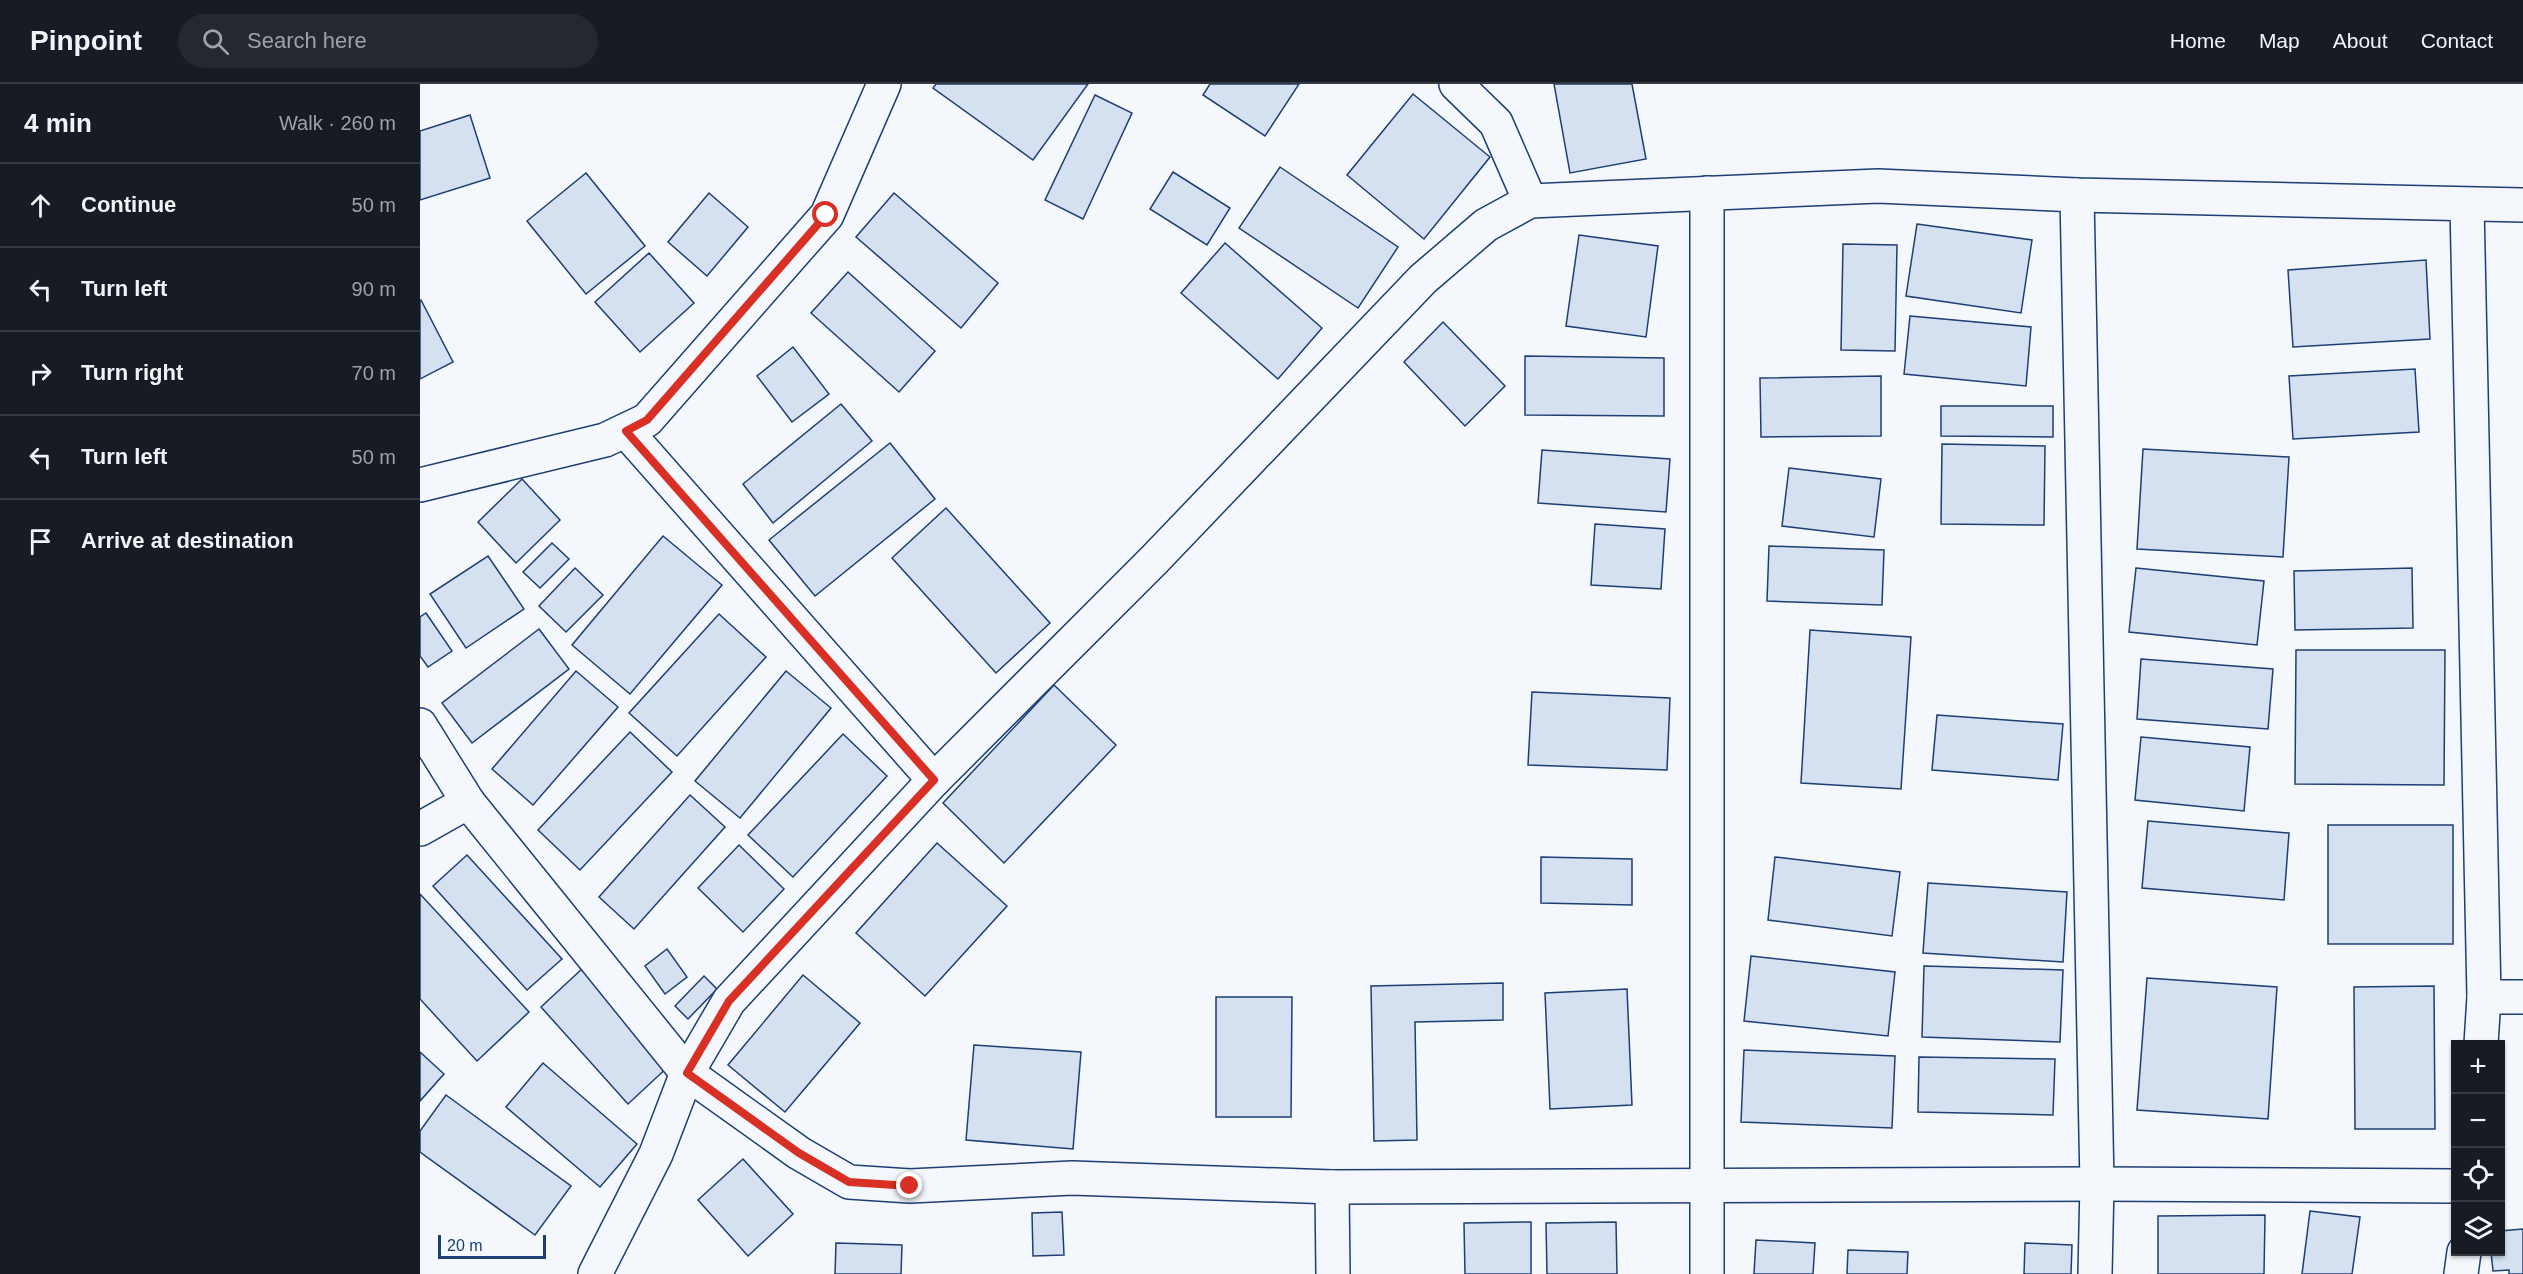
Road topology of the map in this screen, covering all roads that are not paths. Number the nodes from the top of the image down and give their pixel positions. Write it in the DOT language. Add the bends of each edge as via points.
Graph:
graph roads {
  1 [pos="884,84"];
  2 [pos="1456,84"];
  3 [pos="1707,193"];
  4 [pos="2078,195"];
  5 [pos="1530,201"];
  6 [pos="2467,205"];
  7 [pos="2523,205"];
  8 [pos="626,431"];
  9 [pos="420,485"];
  10 [pos="420,725"];
  11 [pos="934,780"];
  12 [pos="468,802"];
  13 [pos="420,829"];
  14 [pos="2484,997"];
  15 [pos="2523,997"];
  16 [pos="2481,1040"];
  17 [pos="687,1073"];
  18 [pos="2097,1184"];
  19 [pos="1706,1185"];
  20 [pos="2451,1186"];
  21 [pos="1332,1187"];
  22 [pos="2463,1256"];
  23 [pos="595,1274"];
  24 [pos="1333,1274"];
  25 [pos="1707,1274"];
  26 [pos="2095,1274"];
  27 [pos="2461,1274"];
  1 -- 8 [label="street" via="826,215 647,420"];
  2 -- 5 [label="street" via="1496,123"];
  3 -- 4 [label="street" via="1878,186"];
  3 -- 5 [label="street"];
  3 -- 19 [label="street"];
  4 -- 6 [label="street"];
  4 -- 18 [label="street"];
  5 -- 11 [label="street" via="1486,225 1423,279 1155,559"];
  6 -- 7 [label="street"];
  6 -- 14 [label="street"];
  8 -- 9 [label="street" via="605,440"];
  8 -- 11 [label="street"];
  10 -- 12 [label="street"];
  11 -- 17 [label="street" via="729,1001"];
  12 -- 13 [label="street"];
  12 -- 17 [label="street"];
  14 -- 15 [label="street"];
  14 -- 16 [label="street"];
  17 -- 21 [label="street" via="799,1153 849,1182 910,1186 1072,1178"];
  17 -- 23 [label="street" via="656,1154"];
  18 -- 19 [label="street"];
  18 -- 20 [label="street"];
  18 -- 26 [label="street"];
  19 -- 21 [label="street"];
  19 -- 25 [label="street"];
  21 -- 24 [label="street"];
  22 -- 27 [label="street"];
}
